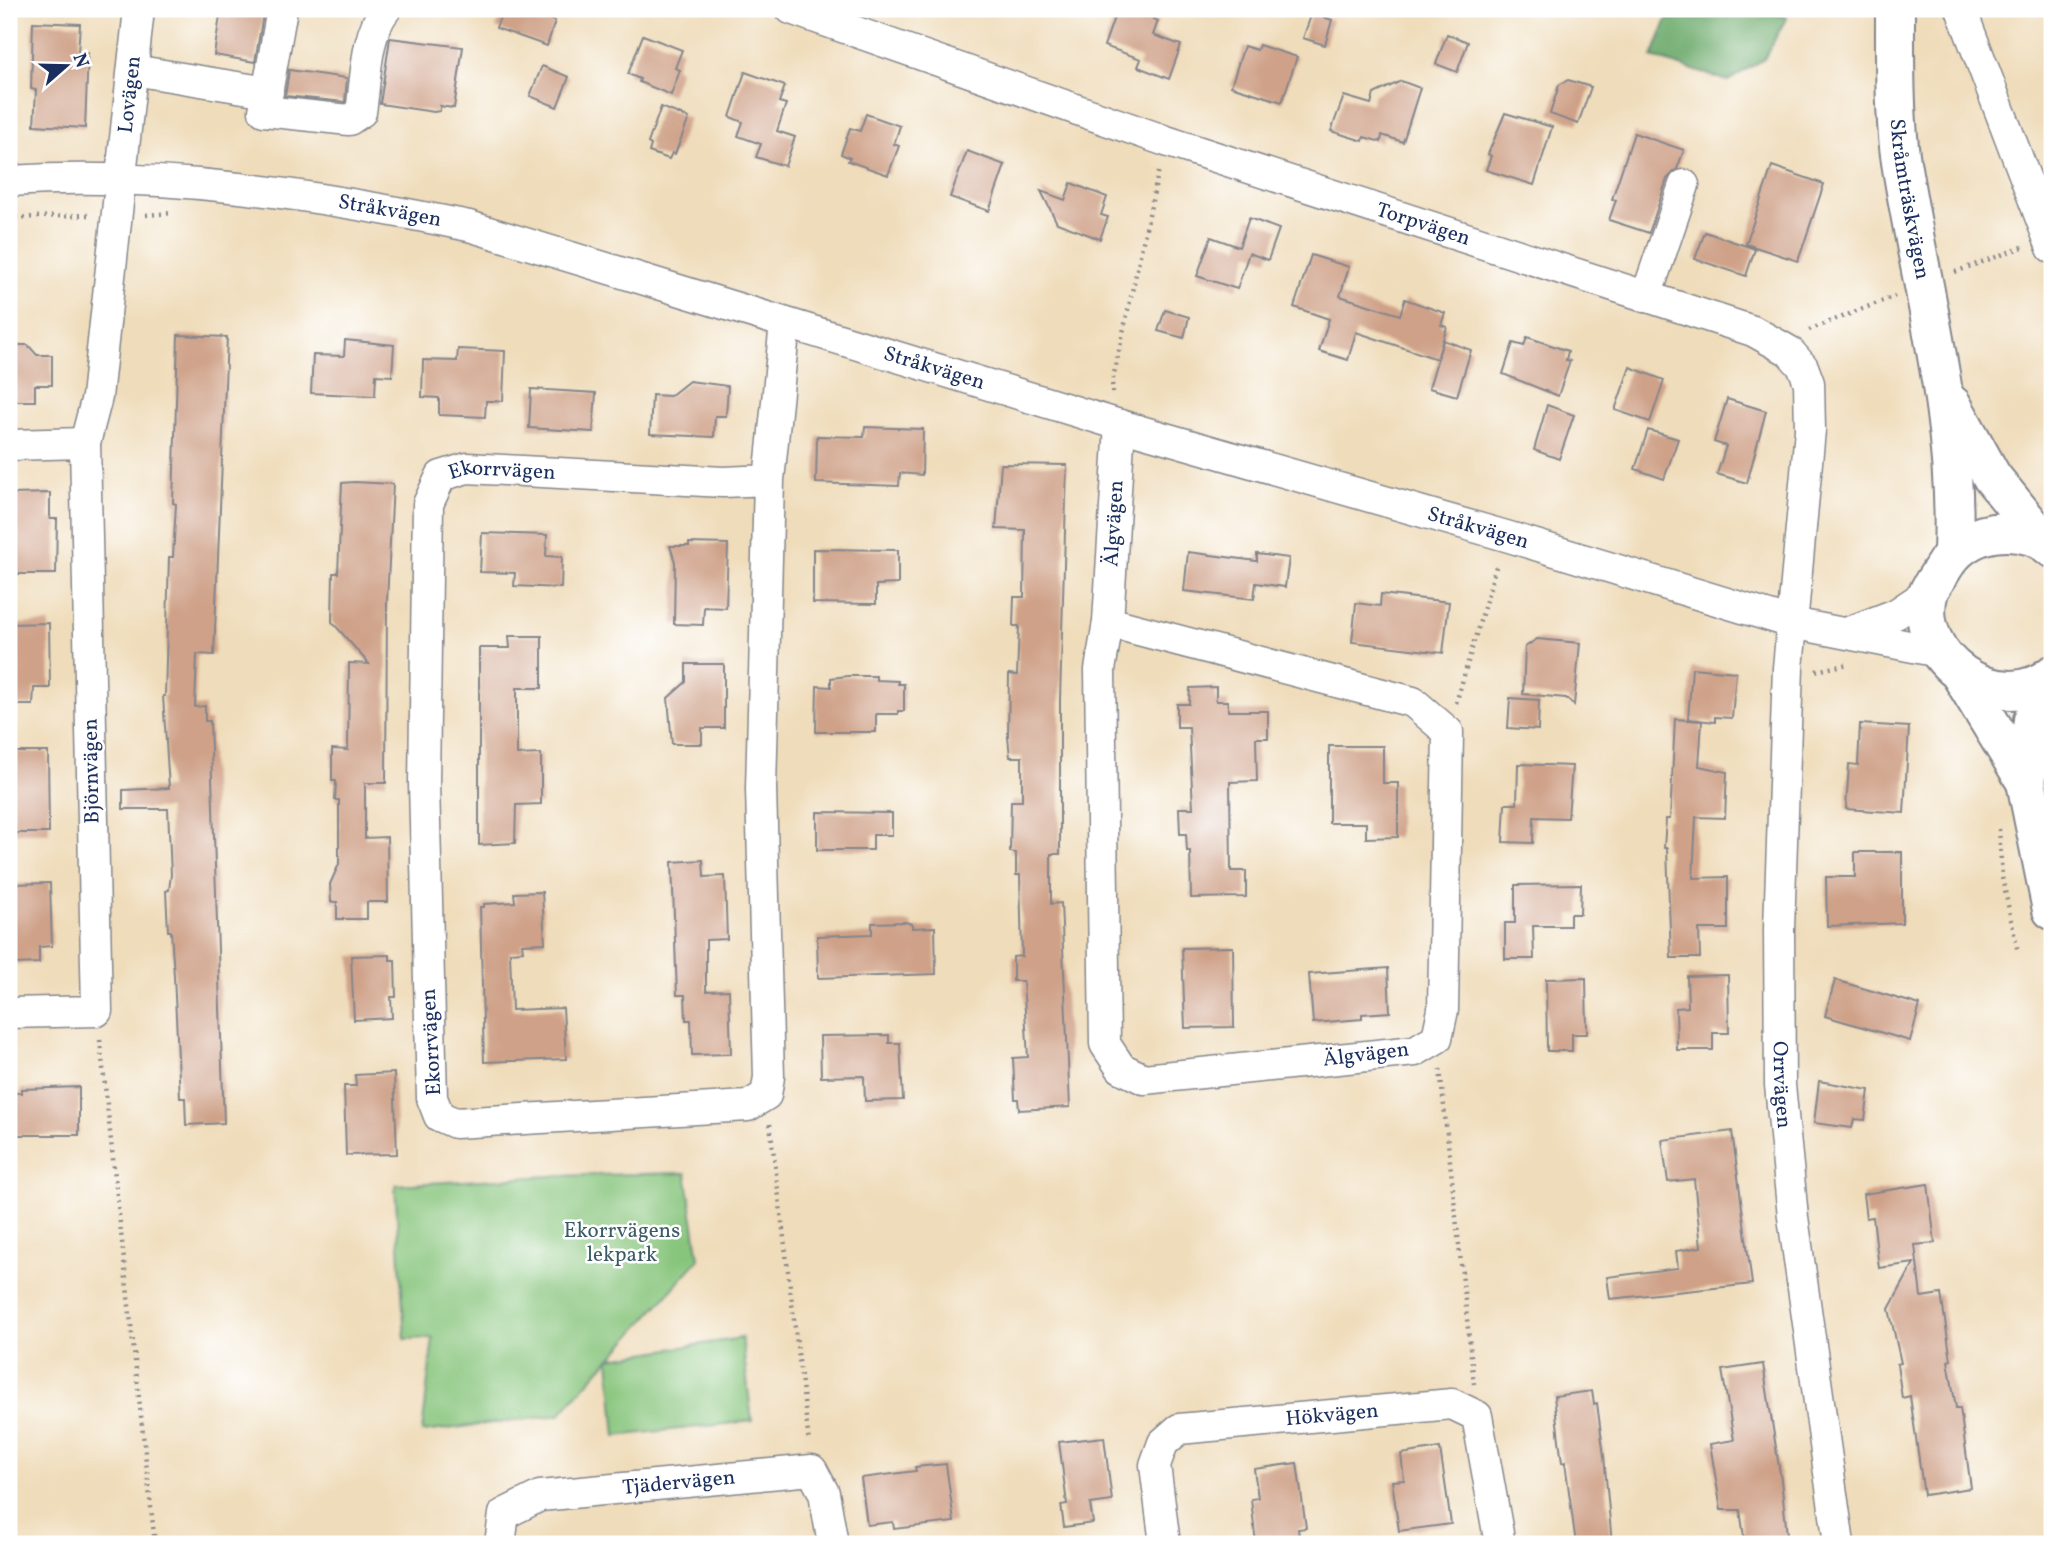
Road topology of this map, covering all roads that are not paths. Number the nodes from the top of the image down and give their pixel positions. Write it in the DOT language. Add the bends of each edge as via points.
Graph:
graph roads {
  1 [pos="139,9"];
  2 [pos="282,9"];
  3 [pos="386,9"];
  4 [pos="791,9"];
  5 [pos="1895,9"];
  6 [pos="1961,9"];
  7 [pos="133,70"];
  8 [pos="268,92"];
  9 [pos="122,179"];
  10 [pos="9,181"];
  11 [pos="1684,185"];
  12 [pos="2050,241"];
  13 [pos="1646,297"];
  14 [pos="785,323"];
  15 [pos="1943,388"];
  16 [pos="1120,425"];
  17 [pos="85,443"];
  18 [pos="9,445"];
  19 [pos="769,480"];
  20 [pos="2047,543"];
  21 [pos="1953,551"];
  22 [pos="1929,592"];
  23 [pos="1108,622"];
  24 [pos="1792,623"];
  25 [pos="1846,633"];
  26 [pos="1950,664"];
  27 [pos="2049,677"];
  28 [pos="2026,782"];
  29 [pos="2052,910"];
  30 [pos="9,1013"];
  31 [pos="500,1544"];
  32 [pos="833,1544"];
  33 [pos="1165,1544"];
  34 [pos="1500,1544"];
  35 [pos="1839,1544"];
  1 -- 7 [label="street, Lovägen"];
  2 -- 8 [label="street"];
  3 -- 8 [label="street" via="373,38 361,112 349,120 264,111"];
  4 -- 13 [label="street, Torpvägen" via="1166,141"];
  5 -- 15 [label="main road, Skråmträskvägen" via="1901,164"];
  6 -- 12 [label="street"];
  7 -- 8 [label="street"];
  7 -- 9 [label="street, Lovägen"];
  9 -- 10 [label="street, Stråkvägen"];
  9 -- 14 [label="street, Stråkvägen" via="263,190 469,226"];
  9 -- 17 [label="street, Björnvägen" via="97,397"];
  11 -- 13 [label="street"];
  13 -- 24 [label="street, Torpvägen" via="1773,340 1803,367 1809,383 1810,430"];
  14 -- 16 [label="street, Stråkvägen"];
  14 -- 19 [label="street"];
  15 -- 20 [label="main road, Skråmträskvägen" via="1992,477"];
  15 -- 21 [label="main road, Skråmträskvägen" via="1955,495"];
  16 -- 23 [label="street, Älgvägen"];
  16 -- 24 [label="street, Stråkvägen"];
  17 -- 18 [label="street"];
  17 -- 30 [label="street, Björnvägen" via="97,1011"];
  19 -- 19 [label="street, Ekorrvägen" via="761,789 766,1095 748,1107 455,1123 439,1116 432,1098 424,783 428,504 441,476 467,468 723,482"];
  20 -- 21 [label="main road" via="2012,531 1980,535"];
  21 -- 22 [label="main road"];
  22 -- 25 [label="street" via="1896,614"];
  22 -- 26 [label="main road" via="1928,623"];
  23 -- 23 [label="street, Älgvägen" via="1100,670 1105,1044 1121,1068 1144,1079 1415,1051 1437,1038 1443,1010 1448,732 1413,702"];
  24 -- 25 [label="street, Stråkvägen"];
  24 -- 35 [label="street, Orrvägen" via="1779,929 1780,1084 1793,1217"];
  25 -- 26 [label="street, Stråkvägen"];
  26 -- 27 [label="main road" via="1988,688 2018,689"];
  26 -- 28 [label="main road"];
  27 -- 28 [label="main road" via="2034,720"];
  28 -- 29 [label="main road"];
  31 -- 32 [label="street, Tjädervägen" via="504,1514 540,1496 812,1470 824,1493"];
  33 -- 34 [label="street, Hökvägen" via="1155,1465 1163,1443 1179,1430 1452,1404 1477,1416"];
}
